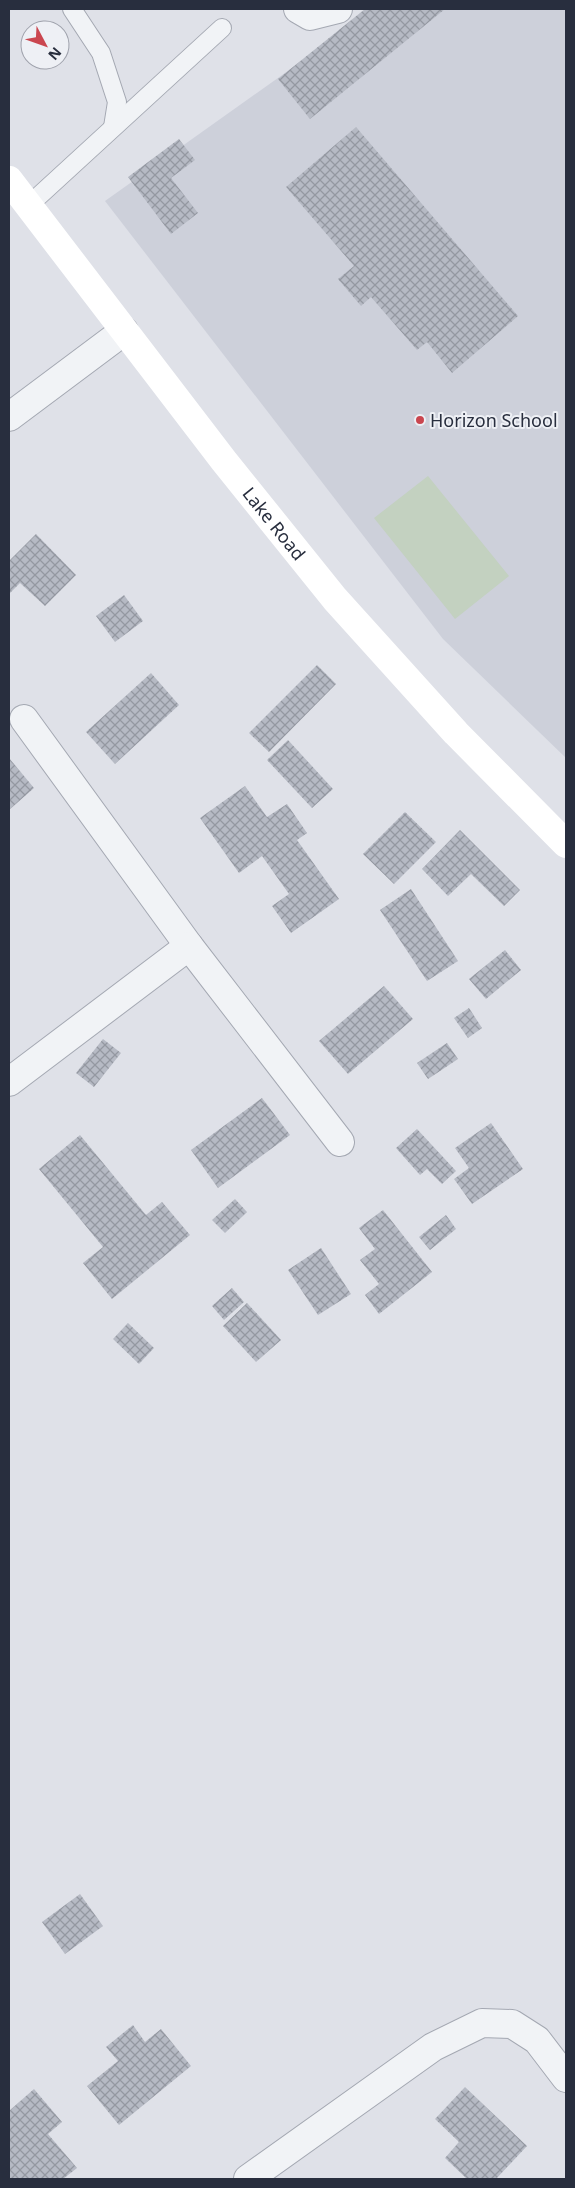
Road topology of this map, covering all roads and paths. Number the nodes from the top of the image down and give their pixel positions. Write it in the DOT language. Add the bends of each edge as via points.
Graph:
graph roads {
  1 [pos="72,9"];
  2 [pos="298,9"];
  3 [pos="338,9"];
  4 [pos="222,28"];
  5 [pos="113,127"];
  6 [pos="9,180"];
  7 [pos="29,205"];
  8 [pos="124,331"];
  9 [pos="9,416"];
  10 [pos="24,719"];
  11 [pos="566,844"];
  12 [pos="189,946"];
  13 [pos="9,1082"];
  14 [pos="340,1142"];
  15 [pos="566,2078"];
  16 [pos="248,2179"];
  1 -- 5 [label="lane" via="101,53 117,102"];
  2 -- 3 [label="street" via="310,16"];
  4 -- 5 [label="lane"];
  5 -- 7 [label="lane"];
  6 -- 7 [label="main road, Lake Road"];
  7 -- 8 [label="main road, Lake Road"];
  8 -- 9 [label="street"];
  8 -- 11 [label="main road, Lake Road" via="335,599 456,733"];
  10 -- 12 [label="street"];
  12 -- 13 [label="street"];
  12 -- 14 [label="street"];
  15 -- 16 [label="street" via="537,2040 512,2024 482,2023 433,2047"];
}
